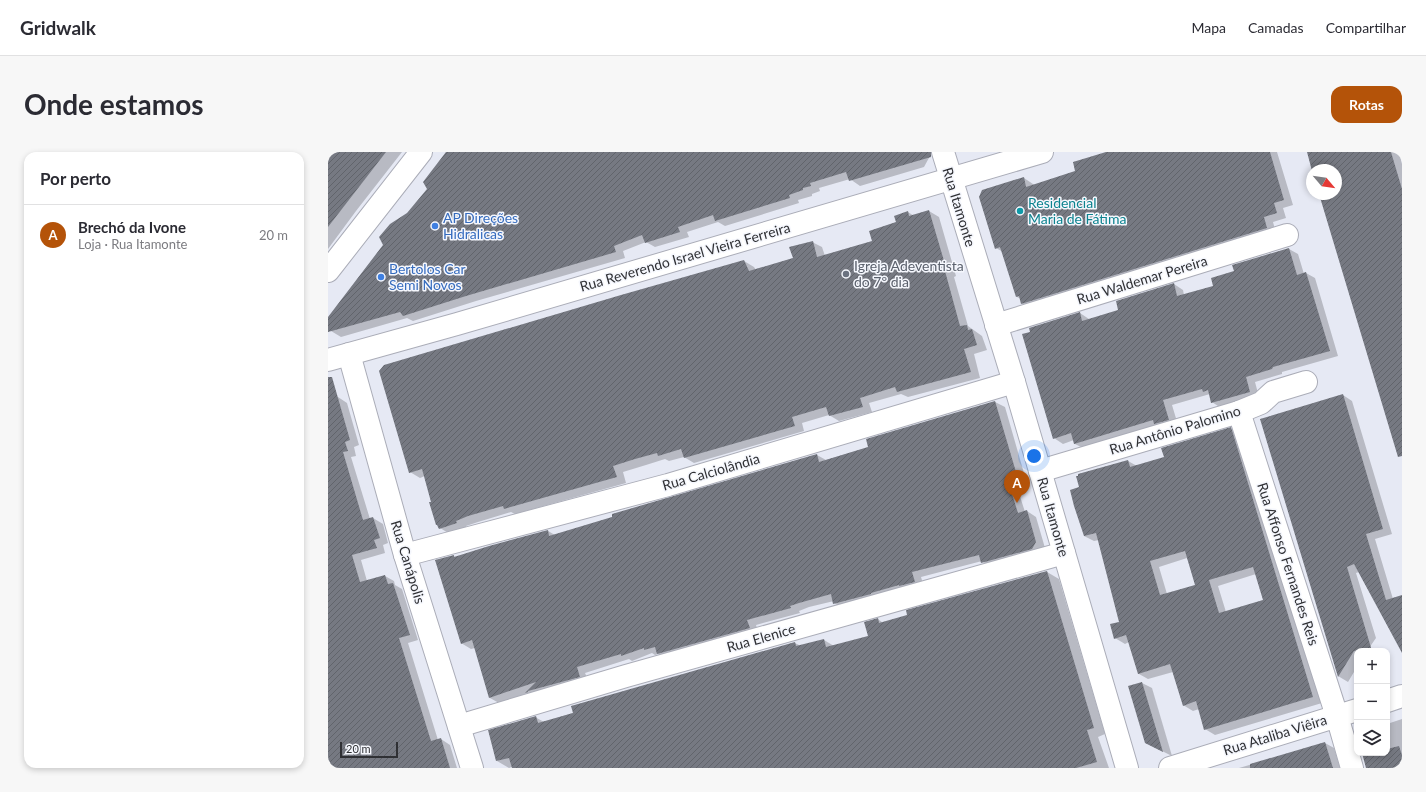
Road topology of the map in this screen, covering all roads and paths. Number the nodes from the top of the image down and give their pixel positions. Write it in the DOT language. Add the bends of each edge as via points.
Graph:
graph roads {
  1 [pos="421,152"];
  2 [pos="942,152"];
  3 [pos="1042,152"];
  4 [pos="950,179"];
  5 [pos="1288,235"];
  6 [pos="328,271"];
  7 [pos="996,326"];
  8 [pos="349,354"];
  9 [pos="328,360"];
  10 [pos="1014,382"];
  11 [pos="1306,382"];
  12 [pos="1239,412"];
  13 [pos="1040,470"];
  14 [pos="1064,553"];
  15 [pos="406,555"];
  16 [pos="1402,696"];
  17 [pos="1390,700"];
  18 [pos="1354,711"];
  19 [pos="1337,716"];
  20 [pos="459,726"];
  21 [pos="472,768"];
  22 [pos="1127,768"];
  23 [pos="1170,768"];
  24 [pos="1352,768"];
  1 -- 6 [label="street"];
  2 -- 4 [label="street, Rua Itamonte"];
  3 -- 4 [label="street, Rua Reverendo Israel Vieira Ferreira"];
  4 -- 7 [label="street, Rua Itamonte"];
  4 -- 8 [label="street, Rua Reverendo Israel Vieira Ferreira"];
  5 -- 7 [label="street, Rua Waldemar Pereira"];
  7 -- 10 [label="street, Rua Itamonte"];
  8 -- 9 [label="street, Rua Reverendo Israel Vieira Ferreira"];
  8 -- 15 [label="street, Rua Canápolis"];
  10 -- 13 [label="street, Rua Itamonte"];
  10 -- 15 [label="street, Rua Calciolândia" via="668,485"];
  11 -- 12 [label="street, Rua Antônio Palomino" via="1273,392 1261,403"];
  12 -- 13 [label="street, Rua Antônio Palomino"];
  12 -- 19 [label="street, Rua Affonso Fernandes Reis"];
  13 -- 14 [label="street, Rua Itamonte"];
  14 -- 20 [label="street, Rua Elenice" via="633,674"];
  14 -- 22 [label="street, Rua Itamonte"];
  15 -- 20 [label="street, Rua Canápolis"];
  16 -- 17 [label="street"];
  18 -- 19 [label="street, Rua Ataliba Viêira"];
  19 -- 23 [label="street, Rua Ataliba Viêira"];
  19 -- 24 [label="street, Rua Affonso Fernandes Reis"];
  20 -- 21 [label="street, Rua Canápolis"];
}
